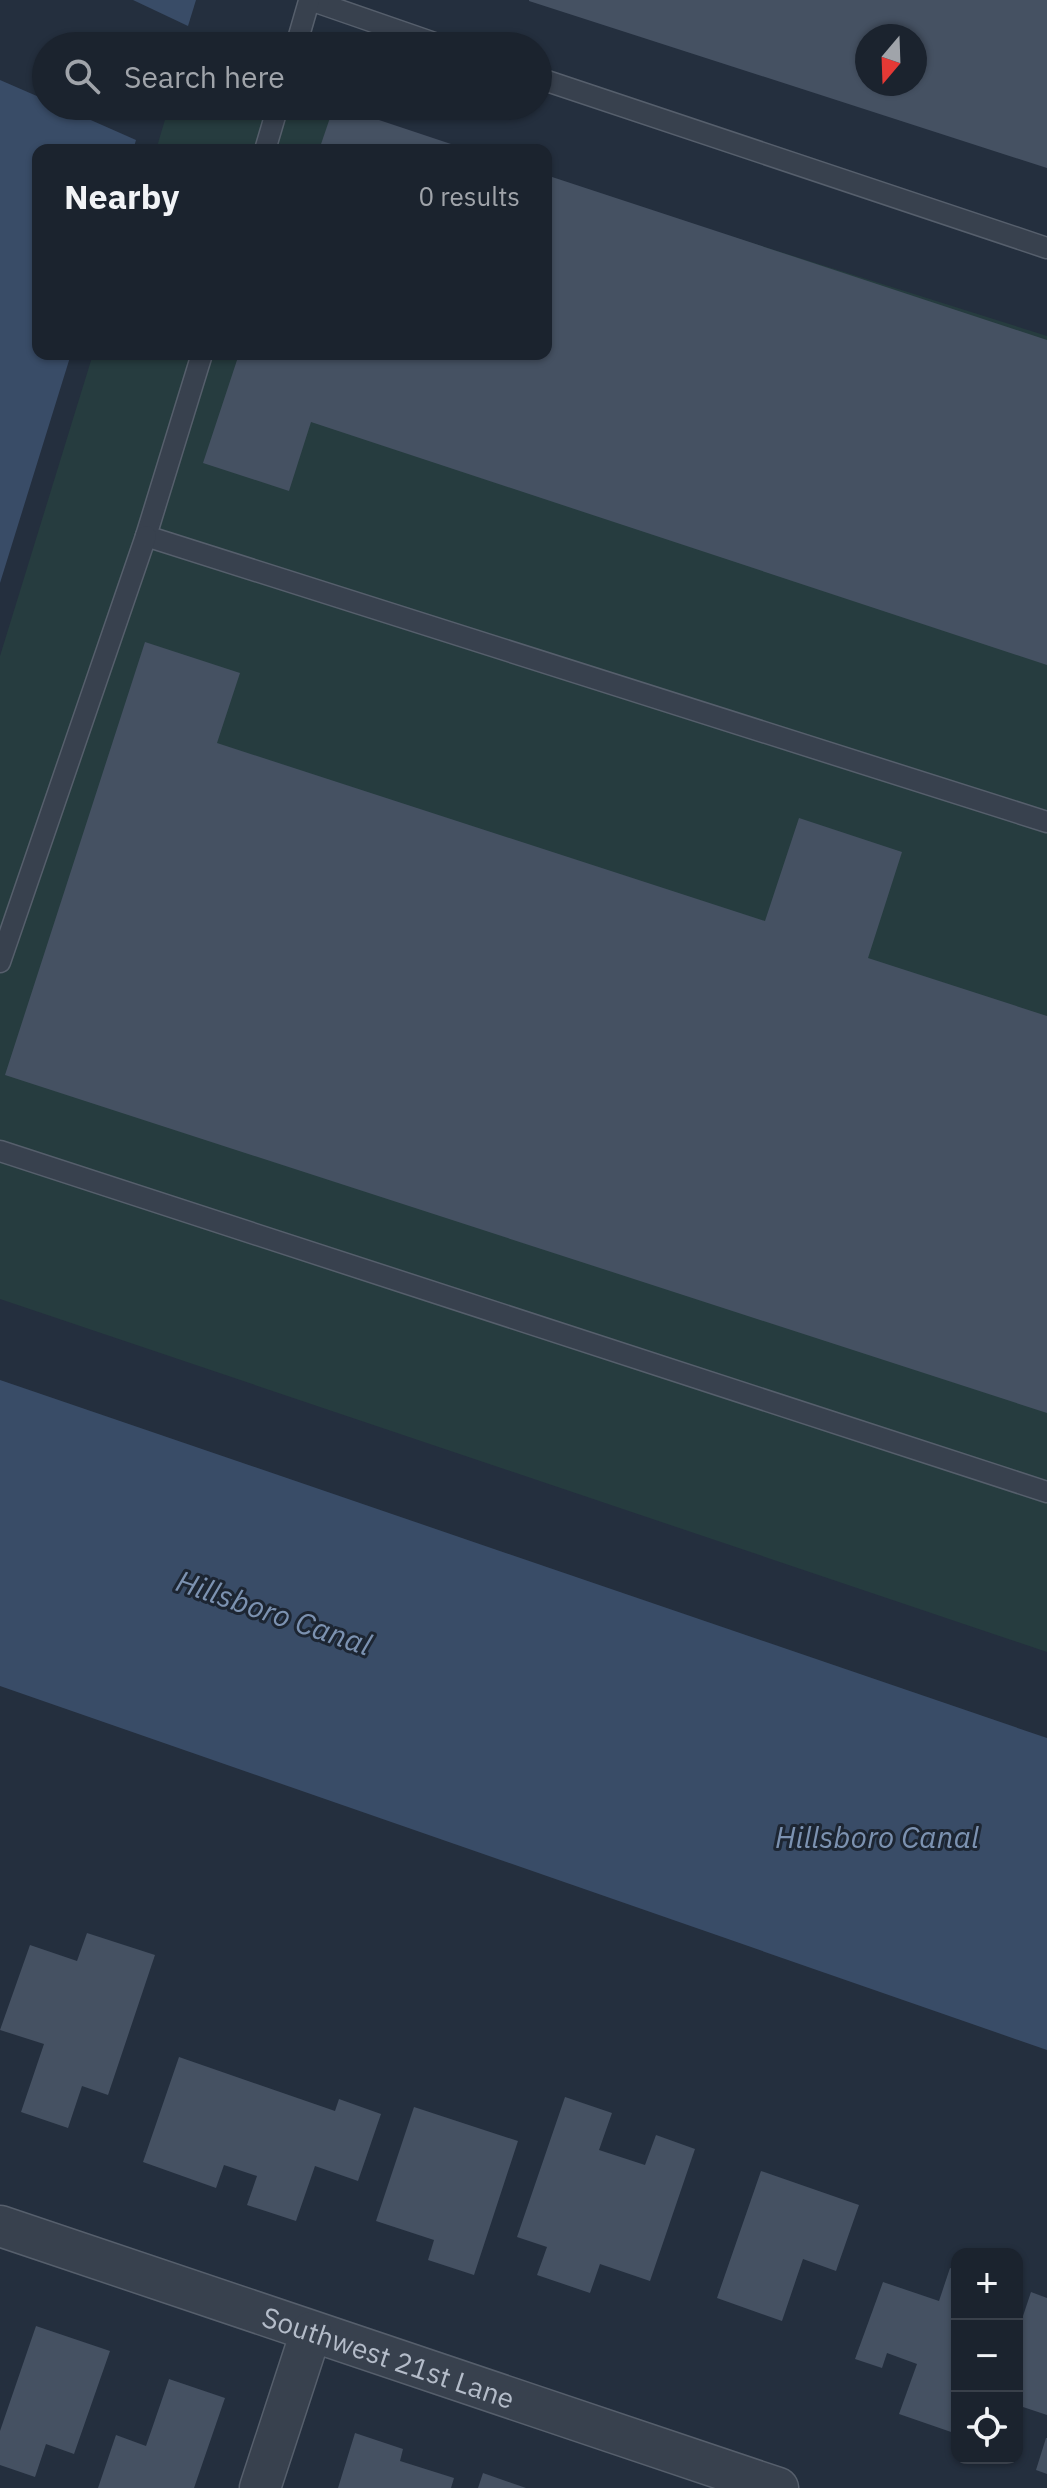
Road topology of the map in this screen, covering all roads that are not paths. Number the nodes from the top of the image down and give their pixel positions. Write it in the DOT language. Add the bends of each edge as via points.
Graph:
graph roads {
  1 [pos="309,1"];
  2 [pos="300,32"];
  3 [pos="401,32"];
  4 [pos="552,83"];
  5 [pos="274,120"];
  6 [pos="267,144"];
  7 [pos="1047,248"];
  8 [pos="200,360"];
  9 [pos="146,536"];
  10 [pos="1047,822"];
  11 [pos="0,962"];
  12 [pos="0,1151"];
  13 [pos="1047,1492"];
  14 [pos="0,2226"];
  15 [pos="311,2332"];
  16 [pos="260,2488"];
  17 [pos="778,2488"];
  1 -- 2 [label="lane"];
  1 -- 3 [label="lane"];
  4 -- 7 [label="lane"];
  5 -- 6 [label="lane"];
  8 -- 9 [label="lane"];
  9 -- 10 [label="lane"];
  9 -- 11 [label="lane"];
  12 -- 13 [label="lane"];
  14 -- 15 [label="street, Southwest 21st Lane"];
  15 -- 16 [label="street"];
  15 -- 17 [label="street, Southwest 21st Lane"];
}
